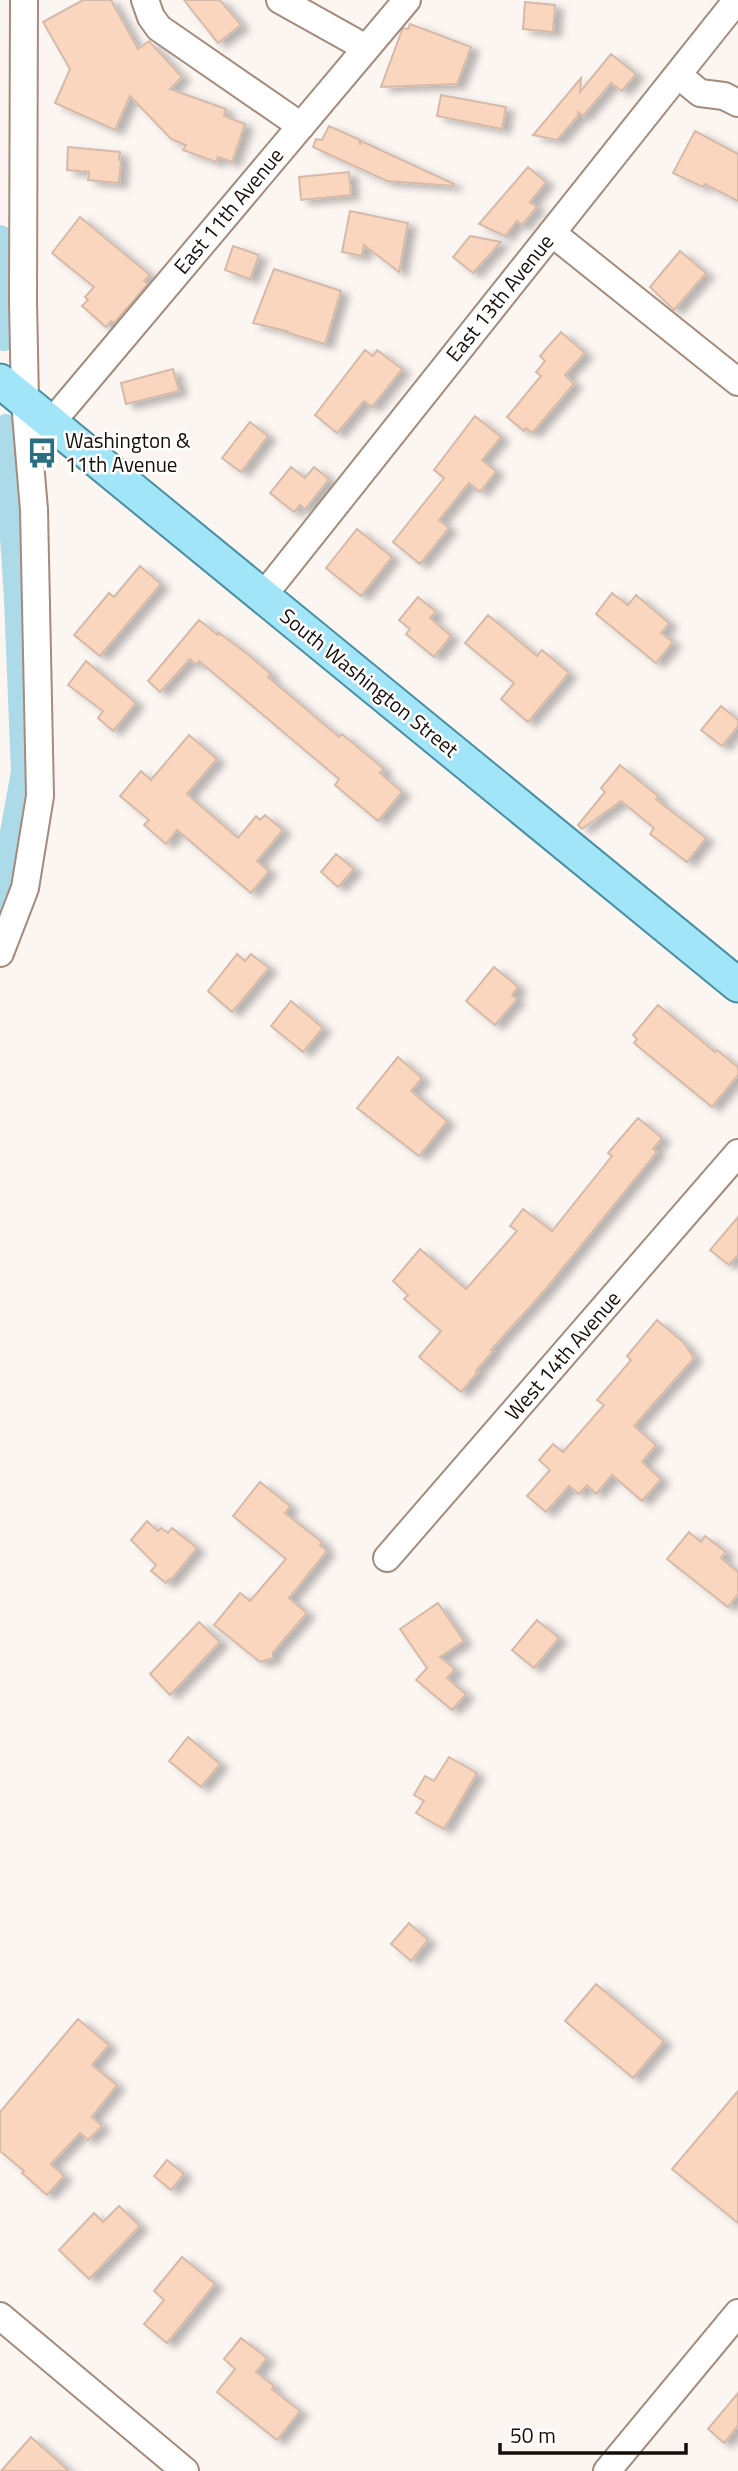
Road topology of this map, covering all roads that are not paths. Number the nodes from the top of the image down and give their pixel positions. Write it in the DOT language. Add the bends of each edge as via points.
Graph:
graph roads {
  1 [pos="24,0"];
  2 [pos="145,0"];
  3 [pos="280,0"];
  4 [pos="407,0"];
  5 [pos="737,0"];
  6 [pos="366,48"];
  7 [pos="678,75"];
  8 [pos="738,103"];
  9 [pos="302,126"];
  10 [pos="552,233"];
  11 [pos="0,381"];
  12 [pos="738,382"];
  13 [pos="25,402"];
  14 [pos="51,423"];
  15 [pos="263,596"];
  16 [pos="0,953"];
  17 [pos="738,985"];
  18 [pos="738,1153"];
  19 [pos="387,1558"];
  20 [pos="738,2313"];
  21 [pos="0,2316"];
  22 [pos="185,2471"];
  23 [pos="607,2471"];
  1 -- 13 [label="street"];
  2 -- 9 [label="street" via="159,28"];
  3 -- 6 [label="street"];
  4 -- 6 [label="street, East 11th Avenue"];
  5 -- 7 [label="street, East 13th Avenue"];
  6 -- 9 [label="street, East 11th Avenue"];
  7 -- 8 [label="street" via="700,93"];
  7 -- 10 [label="street, East 13th Avenue"];
  9 -- 14 [label="street, East 11th Avenue"];
  10 -- 12 [label="street"];
  10 -- 15 [label="street, East 13th Avenue"];
  11 -- 13 [label="main road, South Washington Street"];
  13 -- 14 [label="main road, South Washington Street"];
  13 -- 16 [label="street" via="34,510 40,796 25,888"];
  14 -- 15 [label="main road, South Washington Street"];
  15 -- 17 [label="main road, South Washington Street"];
  18 -- 19 [label="street, West 14th Avenue"];
  20 -- 23 [label="street"];
  21 -- 22 [label="street"];
}
